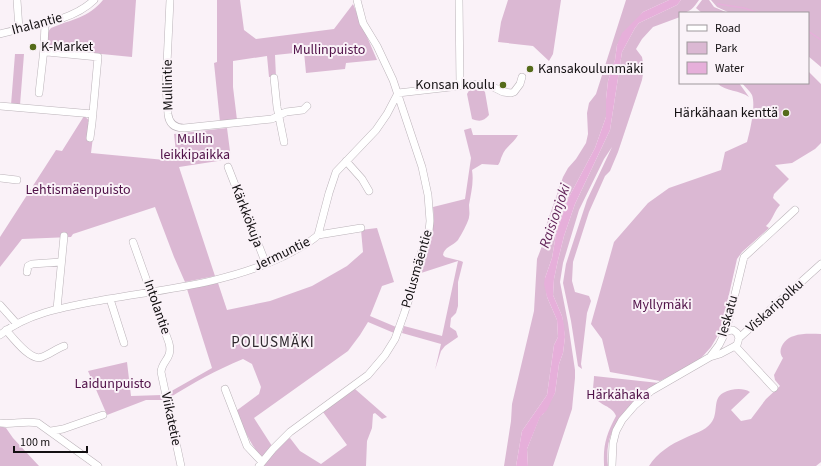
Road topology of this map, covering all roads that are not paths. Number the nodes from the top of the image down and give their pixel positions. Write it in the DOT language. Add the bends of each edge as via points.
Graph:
graph roads {
  1 [pos="17,0"];
  2 [pos="94,0"];
  3 [pos="170,0"];
  4 [pos="357,0"];
  5 [pos="459,0"];
  6 [pos="45,23"];
  7 [pos="19,29"];
  8 [pos="0,34"];
  9 [pos="44,49"];
  10 [pos="522,77"];
  11 [pos="274,78"];
  12 [pos="460,85"];
  13 [pos="39,93"];
  14 [pos="398,93"];
  15 [pos="0,106"];
  16 [pos="307,106"];
  17 [pos="93,114"];
  18 [pos="279,115"];
  19 [pos="90,138"];
  20 [pos="284,142"];
  21 [pos="346,161"];
  22 [pos="228,167"];
  23 [pos="0,178"];
  24 [pos="17,180"];
  25 [pos="369,191"];
  26 [pos="795,210"];
  27 [pos="361,228"];
  28 [pos="318,235"];
  29 [pos="64,236"];
  30 [pos="133,242"];
  31 [pos="61,262"];
  32 [pos="266,264"];
  33 [pos="821,264"];
  34 [pos="27,272"];
  35 [pos="151,291"];
  36 [pos="110,299"];
  37 [pos="0,305"];
  38 [pos="57,309"];
  39 [pos="17,324"];
  40 [pos="6,330"];
  41 [pos="726,331"];
  42 [pos="0,335"];
  43 [pos="739,338"];
  44 [pos="124,343"];
  45 [pos="64,346"];
  46 [pos="736,346"];
  47 [pos="710,357"];
  48 [pos="161,372"];
  49 [pos="774,388"];
  50 [pos="225,389"];
  51 [pos="103,415"];
  52 [pos="0,423"];
  53 [pos="51,431"];
  54 [pos="261,464"];
  55 [pos="98,466"];
  56 [pos="181,466"];
  57 [pos="612,466"];
  1 -- 7 [label="street"];
  2 -- 6 [label="street, Ihalantie" via="72,14"];
  3 -- 18 [label="street, Mullintie" via="166,85 171,123 184,128 272,119"];
  4 -- 14 [label="street, Polusmäentie" via="360,16 384,59"];
  5 -- 12 [label="street"];
  6 -- 7 [label="street, Ihalantie"];
  6 -- 9 [label="street"];
  7 -- 8 [label="street, Ihalantie"];
  9 -- 13 [label="street"];
  9 -- 17 [label="street" via="47,52 98,57"];
  10 -- 12 [label="street" via="520,84 511,93 484,84"];
  11 -- 18 [label="street"];
  12 -- 14 [label="street"];
  14 -- 21 [label="street, Jermuntie" via="379,126"];
  14 -- 54 [label="street, Polusmäentie" via="424,173 430,221 395,339 374,369 290,432"];
  15 -- 17 [label="street"];
  16 -- 18 [label="street, Mullintie" via="303,110"];
  17 -- 19 [label="street"];
  18 -- 20 [label="street"];
  21 -- 25 [label="street"];
  21 -- 28 [label="street, Jermuntie" via="334,176"];
  22 -- 32 [label="street, Kärkkökuja"];
  23 -- 24 [label="street"];
  26 -- 41 [label="street, Ieskatu" via="744,257"];
  27 -- 28 [label="street"];
  28 -- 32 [label="street, Jermuntie"];
  29 -- 31 [label="street"];
  30 -- 35 [label="street, Intolantie"];
  31 -- 34 [label="street" via="32,264 28,266"];
  31 -- 38 [label="street"];
  32 -- 35 [label="street, Jermuntie" via="216,280"];
  33 -- 43 [label="street, Viskaripolku"];
  35 -- 36 [label="street, Jermuntie"];
  35 -- 48 [label="street, Intolantie" via="170,347 169,357"];
  36 -- 38 [label="street, Jermuntie"];
  36 -- 44 [label="street"];
  37 -- 39 [label="street"];
  38 -- 39 [label="street, Jermuntie"];
  39 -- 40 [label="street, Jermuntie"];
  40 -- 42 [label="street, Jermuntie"];
  40 -- 45 [label="street" via="35,358 41,358"];
  41 -- 43 [label="street" via="733,330"];
  41 -- 47 [label="street, Ieskatu"];
  43 -- 46 [label="street, Viskaripolku"];
  46 -- 47 [label="street, Viskaripolku"];
  46 -- 49 [label="street"];
  47 -- 57 [label="street, Ieskatu" via="651,391 629,412 614,436"];
  48 -- 56 [label="street, Viikatetie"];
  50 -- 54 [label="street" via="247,446"];
  51 -- 53 [label="street"];
  52 -- 53 [label="street" via="32,421"];
  53 -- 55 [label="street"];
}
